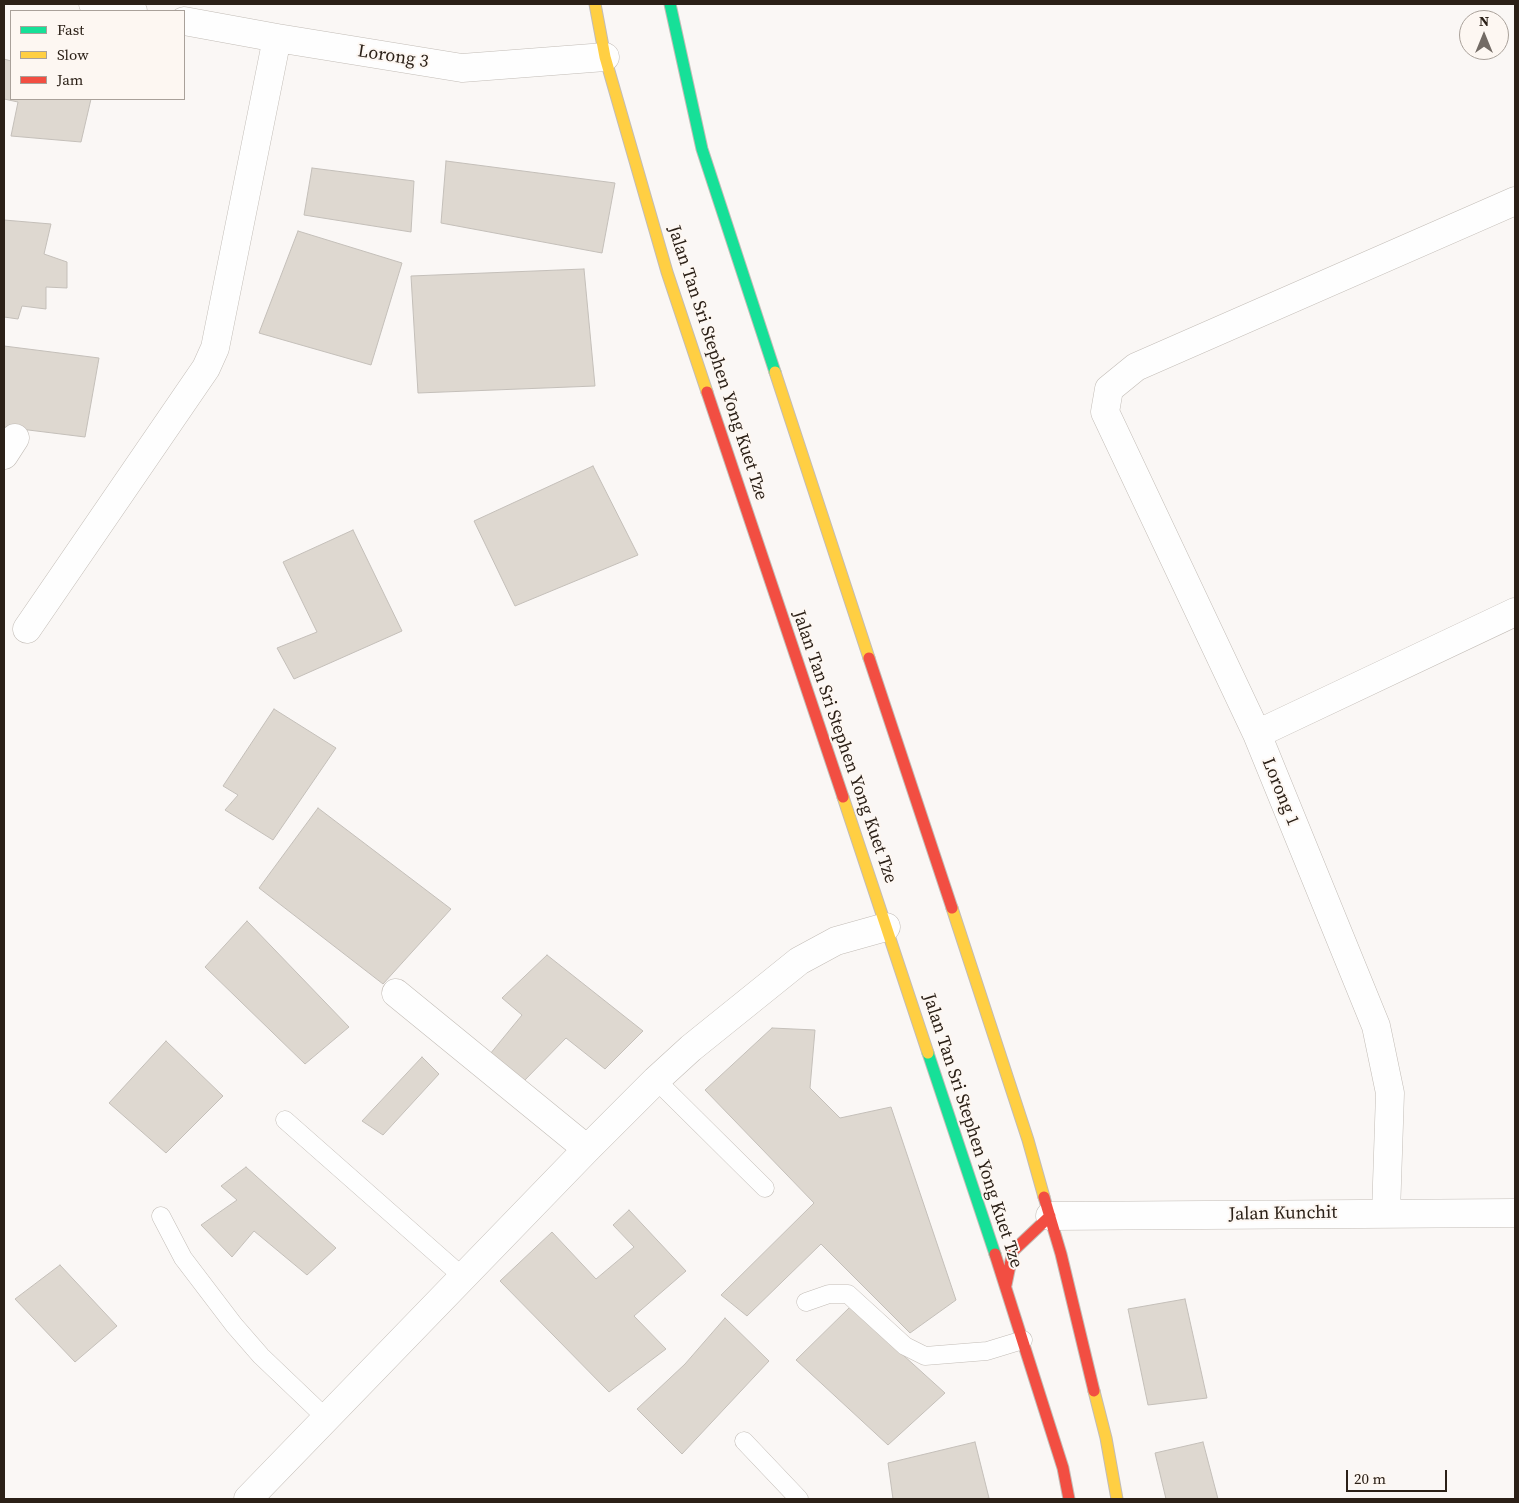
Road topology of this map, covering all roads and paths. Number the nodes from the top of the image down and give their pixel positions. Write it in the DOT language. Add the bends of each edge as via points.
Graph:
graph roads {
  1 [pos="93,4"];
  2 [pos="596,4"];
  3 [pos="670,4"];
  4 [pos="127,10"];
  5 [pos="185,21"];
  6 [pos="277,38"];
  7 [pos="605,57"];
  8 [pos="1515,201"];
  9 [pos="1515,612"];
  10 [pos="27,629"];
  11 [pos="1257,734"];
  12 [pos="886,927"];
  13 [pos="396,992"];
  14 [pos="656,1080"];
  15 [pos="285,1120"];
  16 [pos="586,1149"];
  17 [pos="765,1188"];
  18 [pos="1386,1213"];
  19 [pos="1515,1213"];
  20 [pos="161,1216"];
  21 [pos="1050,1216"];
  22 [pos="463,1277"];
  23 [pos="1006,1289"];
  24 [pos="806,1302"];
  25 [pos="1022,1340"];
  26 [pos="326,1418"];
  27 [pos="744,1442"];
  28 [pos="248,1499"];
  29 [pos="799,1499"];
  30 [pos="1069,1499"];
  31 [pos="1117,1499"];
  1 -- 4 [label="street"];
  2 -- 7 [label="main road, Jalan Tan Sri Stephen Yong Kuet Tze"];
  3 -- 21 [label="main road" via="702,149 1028,1140"];
  5 -- 6 [label="street, Lorong 3"];
  6 -- 7 [label="street, Lorong 3" via="462,68"];
  6 -- 10 [label="street" via="215,348 206,368"];
  7 -- 12 [label="main road, Jalan Tan Sri Stephen Yong Kuet Tze" via="666,272"];
  8 -- 11 [label="street, Lorong 1" via="1136,367 1109,389 1105,412"];
  9 -- 11 [label="street"];
  11 -- 18 [label="street, Lorong 1" via="1376,1026 1390,1093"];
  12 -- 14 [label="street" via="836,941 800,961"];
  12 -- 23 [label="main road, Jalan Tan Sri Stephen Yong Kuet Tze"];
  13 -- 16 [label="street"];
  14 -- 16 [label="street"];
  14 -- 17 [label="lane"];
  15 -- 22 [label="lane"];
  16 -- 22 [label="street"];
  18 -- 19 [label="street, Jalan Kunchit"];
  18 -- 21 [label="street, Jalan Kunchit"];
  20 -- 26 [label="lane" via="183,1258 234,1325 261,1356"];
  21 -- 23 [label="main road" via="1013,1251"];
  21 -- 31 [label="main road" via="1106,1438"];
  22 -- 26 [label="street"];
  23 -- 25 [label="main road, Jalan Tan Sri Stephen Yong Kuet Tze"];
  24 -- 25 [label="lane" via="829,1294 848,1294 905,1346 925,1356 987,1351"];
  25 -- 30 [label="main road, Jalan Tan Sri Stephen Yong Kuet Tze"];
  26 -- 28 [label="street"];
  27 -- 29 [label="lane"];
}
